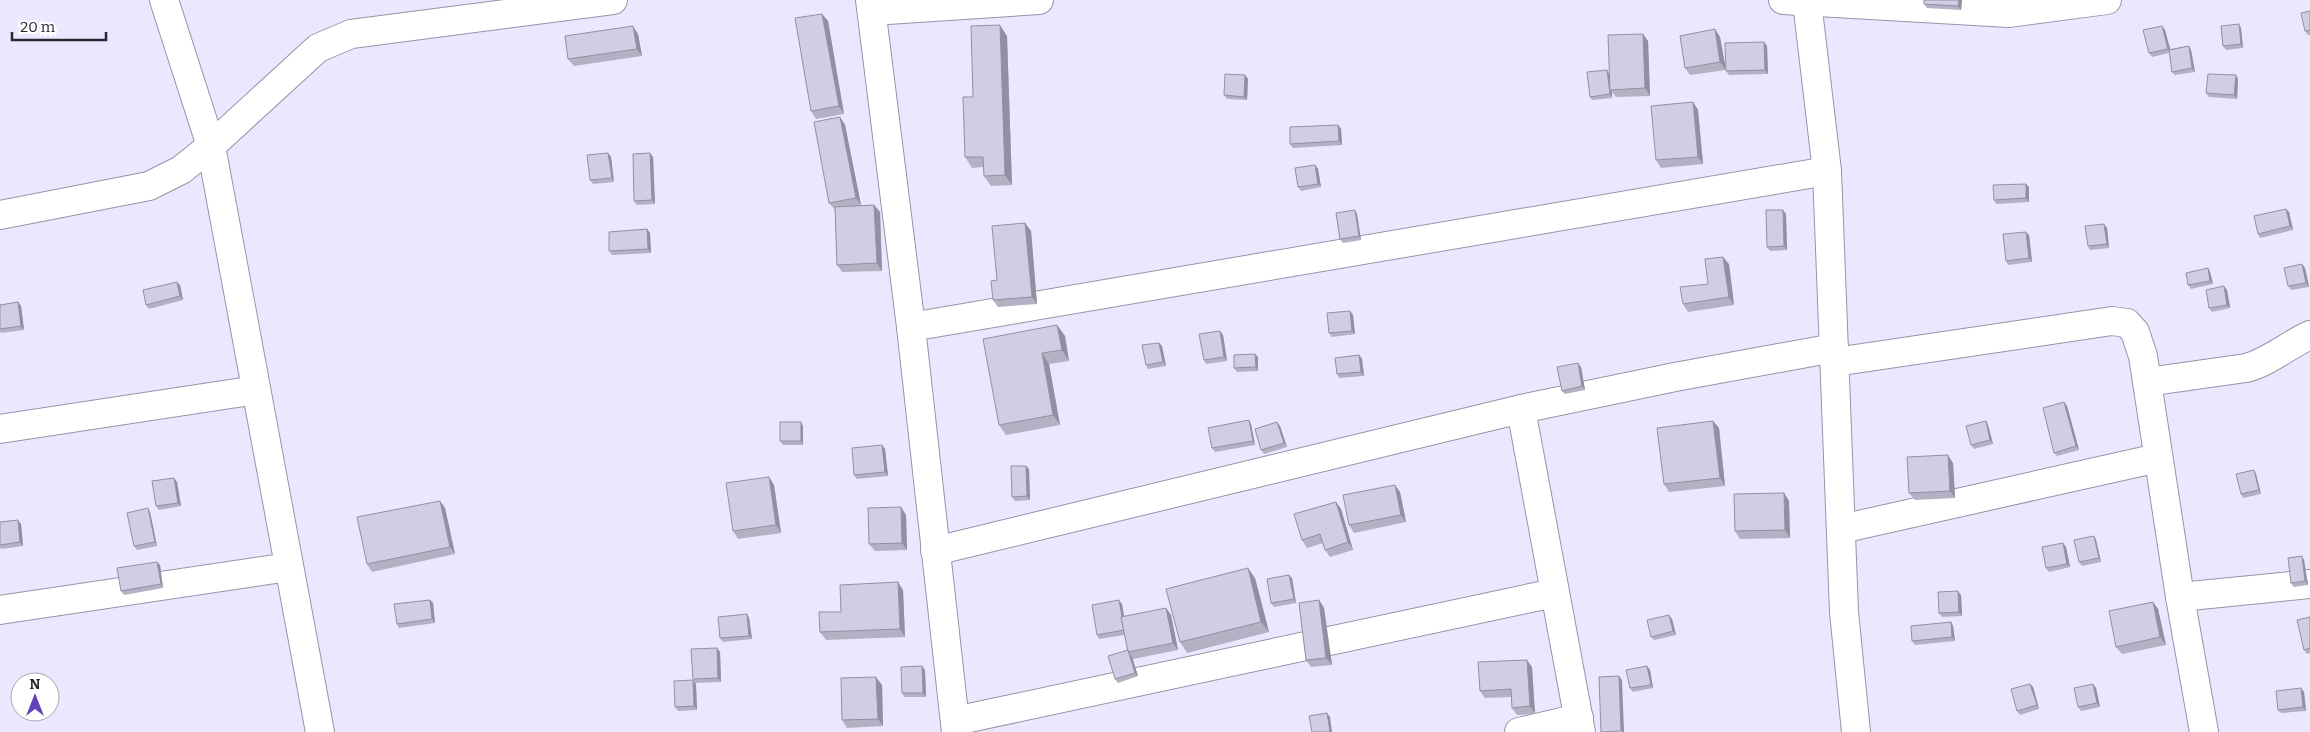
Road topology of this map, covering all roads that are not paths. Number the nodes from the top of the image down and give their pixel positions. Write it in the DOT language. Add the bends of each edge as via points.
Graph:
graph roads {
  1 [pos="164,0"];
  2 [pos="613,0"];
  3 [pos="1039,0"];
  4 [pos="2102,0"];
  5 [pos="1795,1"];
  6 [pos="871,6"];
  7 [pos="504,7"];
  8 [pos="212,146"];
  9 [pos="1827,171"];
  10 [pos="0,215"];
  11 [pos="911,327"];
  12 [pos="2310,335"];
  13 [pos="1834,355"];
  14 [pos="2147,382"];
  15 [pos="256,390"];
  16 [pos="1521,409"];
  17 [pos="0,429"];
  18 [pos="2158,458"];
  19 [pos="1841,529"];
  20 [pos="935,551"];
  21 [pos="289,567"];
  22 [pos="2310,584"];
  23 [pos="1554,592"];
  24 [pos="2180,597"];
  25 [pos="0,610"];
  26 [pos="1580,725"];
  27 [pos="956,726"];
  28 [pos="320,732"];
  29 [pos="1519,732"];
  30 [pos="1856,732"];
  31 [pos="2204,732"];
  1 -- 8 [label="street"];
  2 -- 7 [label="street"];
  3 -- 6 [label="street"];
  4 -- 5 [label="street" via="2010,13"];
  5 -- 9 [label="street"];
  6 -- 11 [label="street"];
  7 -- 8 [label="street" via="351,34 318,48"];
  8 -- 10 [label="street" via="181,170 149,186"];
  8 -- 15 [label="street"];
  9 -- 11 [label="street"];
  9 -- 13 [label="street"];
  11 -- 20 [label="street"];
  12 -- 14 [label="street" via="2260,364"];
  13 -- 14 [label="street" via="2112,321 2127,323 2135,332"];
  13 -- 16 [label="street" via="1675,377"];
  13 -- 19 [label="street"];
  14 -- 18 [label="street"];
  15 -- 17 [label="street"];
  15 -- 21 [label="street"];
  16 -- 20 [label="street"];
  16 -- 23 [label="street"];
  18 -- 19 [label="street"];
  18 -- 24 [label="street"];
  19 -- 30 [label="street" via="1844,612"];
  20 -- 27 [label="street"];
  21 -- 25 [label="street"];
  21 -- 28 [label="street"];
  22 -- 24 [label="street"];
  23 -- 26 [label="street"];
  23 -- 27 [label="street"];
  24 -- 31 [label="street"];
  26 -- 29 [label="street"];
}
